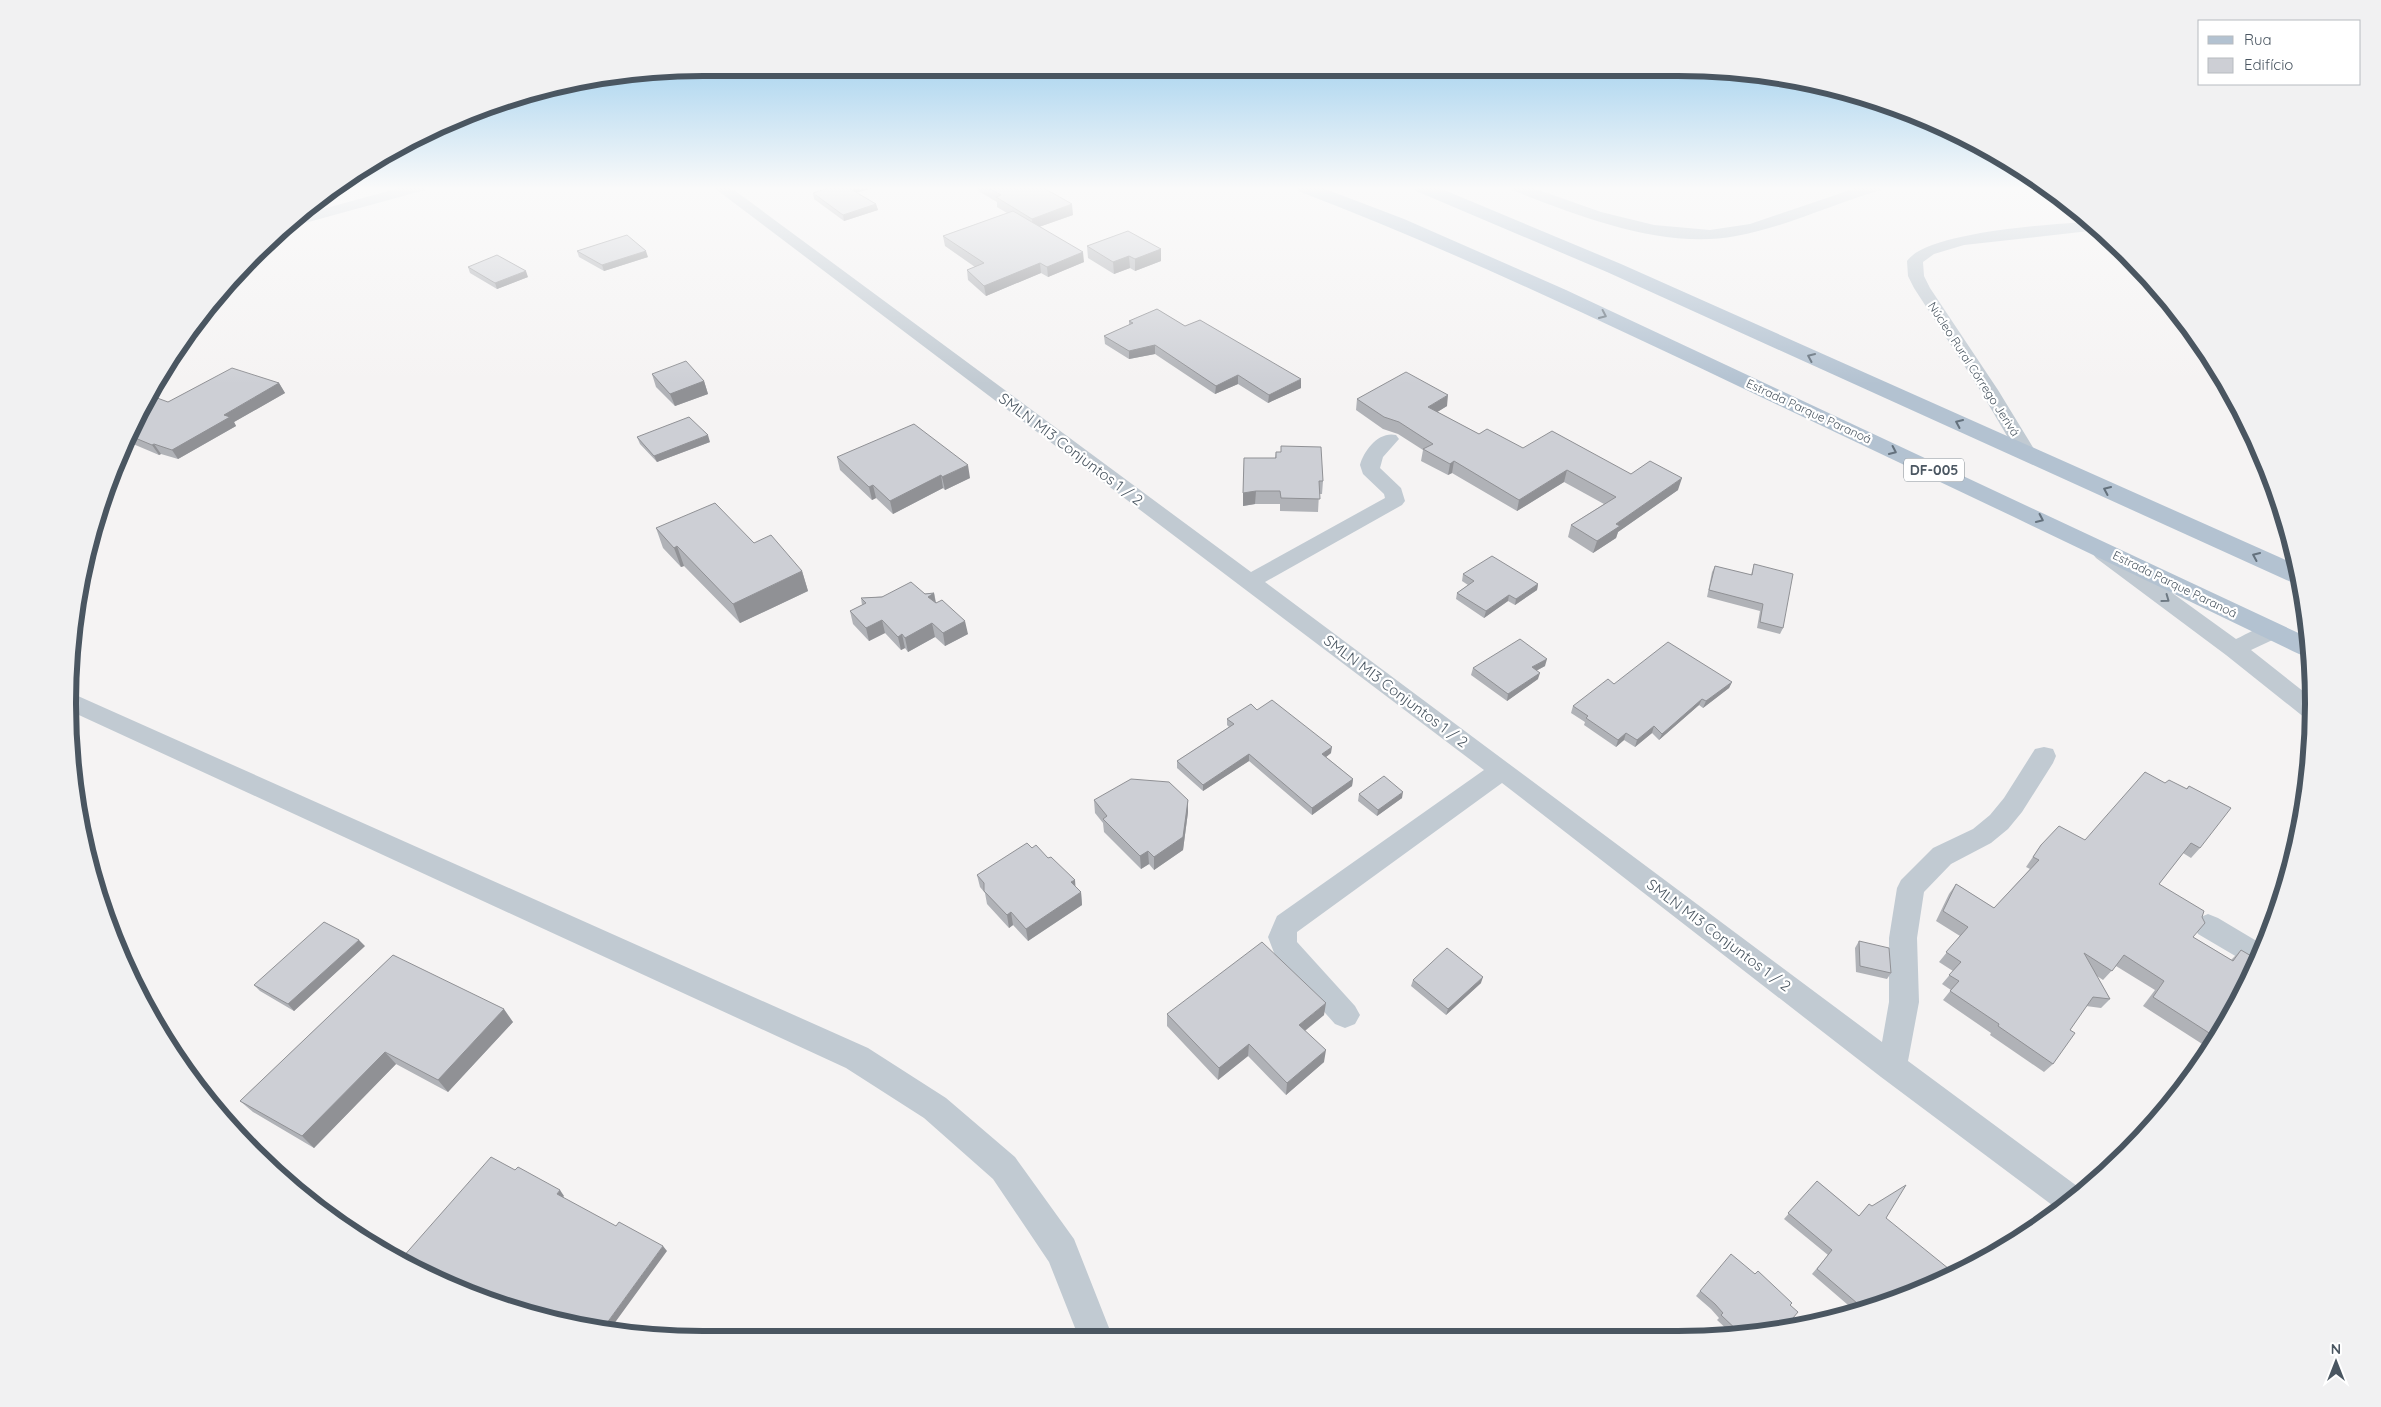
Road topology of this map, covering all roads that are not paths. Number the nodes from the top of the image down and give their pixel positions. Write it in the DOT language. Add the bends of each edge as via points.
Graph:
graph roads {
  1 [pos="808,253"];
  2 [pos="1464,253"];
  3 [pos="1579,253"];
  4 [pos="1926,253"];
  5 [pos="1389,439"];
  6 [pos="2027,454"];
  7 [pos="2084,540"];
  8 [pos="2291,572"];
  9 [pos="1249,582"];
  10 [pos="2273,631"];
  11 [pos="2301,645"];
  12 [pos="2234,648"];
  13 [pos="76,704"];
  14 [pos="2305,705"];
  15 [pos="2044,756"];
  16 [pos="1502,770"];
  17 [pos="2208,926"];
  18 [pos="2253,953"];
  19 [pos="1345,1016"];
  20 [pos="1892,1067"];
  21 [pos="2066,1195"];
  22 [pos="1093,1331"];
  1 -- 9 [label="street, SMLN MI3 Conjuntos 1 / 2"];
  2 -- 7 [label="main road, Estrada Parque Paranoá / DF-005, one-way" via="1559,294"];
  6 -- 3 [label="main road, one-way"];
  4 -- 6 [label="street, Núcleo Rural Córrego Jerivá" via="1915,261 1914,268 1922,288 2006,414"];
  5 -- 9 [label="street" via="1369,465 1370,470 1394,492 1394,501"];
  8 -- 6 [label="main road, one-way"];
  7 -- 10 [label="main road, Estrada Parque Paranoá / DF-005"];
  7 -- 12 [label="street, one-way"];
  9 -- 16 [label="street, SMLN MI3 Conjuntos 1 / 2"];
  10 -- 11 [label="main road, Estrada Parque Paranoá / DF-005"];
  10 -- 12 [label="street"];
  12 -- 14 [label="street"];
  13 -- 22 [label="street" via="857,1058 935,1108 1004,1168 1062,1251"];
  15 -- 20 [label="street" via="2000,822 1982,836 1942,856 1911,888 1903,938 1904,1002"];
  16 -- 19 [label="street" via="1287,924 1281,934 1281,943"];
  16 -- 20 [label="street, SMLN MI3 Conjuntos 1 / 2"];
  17 -- 18 [label="street"];
  20 -- 21 [label="street, SMLN MI3 Conjuntos 1 / 2"];
}
